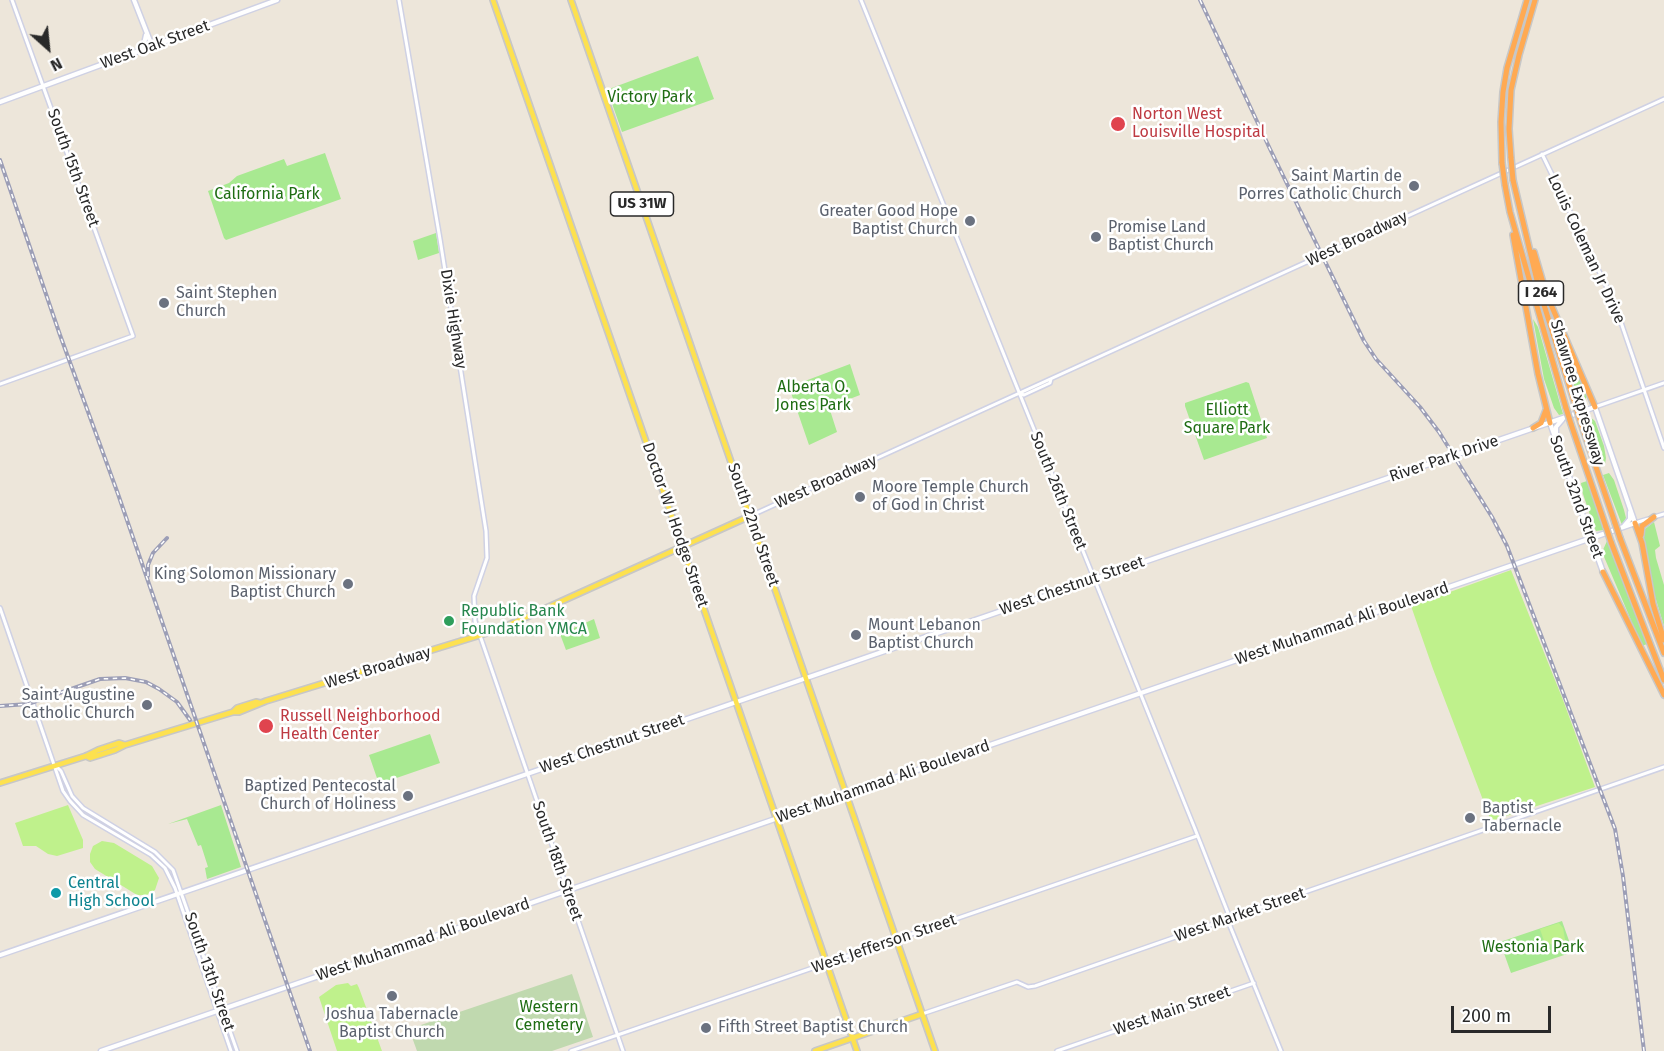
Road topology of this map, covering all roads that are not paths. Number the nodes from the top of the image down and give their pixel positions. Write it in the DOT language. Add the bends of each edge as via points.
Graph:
graph roads {
  1 [pos="12,0"];
  2 [pos="135,0"];
  3 [pos="277,0"];
  4 [pos="399,0"];
  5 [pos="493,0"];
  6 [pos="571,0"];
  7 [pos="861,0"];
  8 [pos="1527,0"];
  9 [pos="1535,0"];
  10 [pos="145,31"];
  11 [pos="152,46"];
  12 [pos="136,52"];
  13 [pos="44,86"];
  14 [pos="1664,99"];
  15 [pos="0,102"];
  16 [pos="1542,154"];
  17 [pos="1520,210"];
  18 [pos="1510,212"];
  19 [pos="1664,383"];
  20 [pos="0,384"];
  21 [pos="1644,390"];
  22 [pos="1019,393"];
  23 [pos="1595,407"];
  24 [pos="1546,409"];
  25 [pos="1565,418"];
  26 [pos="1550,423"];
  27 [pos="1533,428"];
  28 [pos="1556,442"];
  29 [pos="1664,448"];
  30 [pos="1630,509"];
  31 [pos="1664,514"];
  32 [pos="750,516"];
  33 [pos="1654,517"];
  34 [pos="1635,523"];
  35 [pos="1621,529"];
  36 [pos="1225,534"];
  37 [pos="1590,539"];
  38 [pos="1642,543"];
  39 [pos="682,547"];
  40 [pos="1603,572"];
  41 [pos="1094,579"];
  42 [pos="0,608"];
  43 [pos="479,636"];
  44 [pos="1664,640"];
  45 [pos="1664,653"];
  46 [pos="806,678"];
  47 [pos="1664,680"];
  48 [pos="1140,693"];
  49 [pos="1664,695"];
  50 [pos="736,702"];
  51 [pos="56,766"];
  52 [pos="1664,767"];
  53 [pos="526,773"];
  54 [pos="0,783"];
  55 [pos="846,794"];
  56 [pos="777,819"];
  57 [pos="1197,836"];
  58 [pos="567,890"];
  59 [pos="179,894"];
  60 [pos="1229,918"];
  61 [pos="897,939"];
  62 [pos="0,955"];
  63 [pos="827,964"];
  64 [pos="1254,983"];
  65 [pos="220,1010"];
  66 [pos="922,1014"];
  67 [pos="617,1035"];
  68 [pos="852,1038"];
  69 [pos="101,1051"];
  70 [pos="231,1051"];
  71 [pos="237,1051"];
  72 [pos="571,1051"];
  73 [pos="623,1051"];
  74 [pos="815,1051"];
  75 [pos="857,1051"];
  76 [pos="935,1051"];
  77 [pos="1057,1051"];
  78 [pos="1281,1051"];
  1 -- 13 [label="street, South 15th Street"];
  2 -- 10 [label="main road"];
  3 -- 11 [label="main road, West Oak Street"];
  4 -- 43 [label="street, Dixie Highway" via="486,531 488,558 474,596"];
  5 -- 39 [label="main road, Doctor W J Hodge Street"];
  6 -- 32 [label="main road, South 22nd Street / US 31W"];
  7 -- 22 [label="street, South 26th Street"];
  8 -- 18 [label="highway, Shawnee Expressway / I 264, bridge" via="1507,68 1502,104 1502,163"];
  9 -- 17 [label="highway, Shawnee Expressway / I 264, bridge" via="1510,104 1511,158"];
  10 -- 11 [label="main road"];
  10 -- 12 [label="main road" via="144,44"];
  11 -- 12 [label="main road, West Oak Street"];
  12 -- 13 [label="main road, West Oak Street"];
  13 -- 15 [label="main road, West Oak Street"];
  13 -- 20 [label="street, South 15th Street" via="133,336"];
  14 -- 16 [label="street, West Broadway"];
  16 -- 21 [label="street, Louis Coleman Jr Drive" via="1609,291"];
  16 -- 22 [label="street, West Broadway" via="1028,393"];
  17 -- 23 [label="highway" via="1546,293"];
  17 -- 45 [label="highway, Shawnee Expressway / I 264, bridge" via="1539,289 1581,423"];
  18 -- 24 [label="highway"];
  18 -- 47 [label="highway, Shawnee Expressway / I 264, bridge" via="1571,424"];
  19 -- 21 [label="street, River Park Drive"];
  21 -- 23 [label="street, River Park Drive"];
  21 -- 29 [label="street, Louis Coleman Jr Drive"];
  22 -- 32 [label="street, West Broadway"];
  22 -- 41 [label="street, South 26th Street"];
  23 -- 25 [label="main road, River Park Drive"];
  23 -- 30 [label="main road"];
  24 -- 26 [label="highway"];
  24 -- 27 [label="highway" via="1544,418"];
  25 -- 26 [label="main road, River Park Drive"];
  25 -- 28 [label="main road" via="1556,427"];
  26 -- 27 [label="main road, River Park Drive"];
  26 -- 28 [label="main road, South 32nd Street"];
  27 -- 36 [label="main road, River Park Drive"];
  28 -- 37 [label="main road, South 32nd Street"];
  30 -- 34 [label="main road"];
  30 -- 35 [label="main road" via="1630,519"];
  31 -- 33 [label="street, West Muhammad Ali Boulevard"];
  32 -- 39 [label="main road, West Broadway"];
  32 -- 46 [label="main road, South 22nd Street / US 31W"];
  33 -- 34 [label="street, West Muhammad Ali Boulevard"];
  33 -- 38 [label="highway" via="1642,526"];
  34 -- 35 [label="main road, West Muhammad Ali Boulevard"];
  34 -- 38 [label="highway"];
  35 -- 37 [label="main road, West Muhammad Ali Boulevard"];
  36 -- 41 [label="main road, West Chestnut Street"];
  37 -- 40 [label="main road, South 32nd Street"];
  37 -- 48 [label="main road, West Muhammad Ali Boulevard"];
  38 -- 44 [label="highway"];
  39 -- 43 [label="main road, West Broadway"];
  39 -- 50 [label="main road, Doctor W J Hodge Street"];
  40 -- 49 [label="highway"];
  41 -- 46 [label="main road, West Chestnut Street"];
  41 -- 48 [label="street, South 26th Street"];
  42 -- 51 [label="street, South 13th Street"];
  43 -- 51 [label="main road, West Broadway"];
  43 -- 53 [label="street, South 18th Street"];
  46 -- 50 [label="main road, West Chestnut Street"];
  46 -- 55 [label="main road, South 22nd Street / US 31W"];
  48 -- 55 [label="main road, West Muhammad Ali Boulevard"];
  48 -- 57 [label="street, South 26th Street"];
  50 -- 53 [label="main road, West Chestnut Street"];
  50 -- 56 [label="main road, Doctor W J Hodge Street"];
  51 -- 54 [label="main road, West Broadway"];
  51 -- 59 [label="street, South 13th Street" via="63,791 75,807 151,855"];
  52 -- 60 [label="street, West Market Street"];
  53 -- 58 [label="street, South 18th Street"];
  53 -- 59 [label="main road, West Chestnut Street"];
  55 -- 56 [label="main road, West Muhammad Ali Boulevard"];
  55 -- 61 [label="main road, South 22nd Street / US 31W"];
  56 -- 58 [label="main road, West Muhammad Ali Boulevard"];
  56 -- 63 [label="main road, Doctor W J Hodge Street"];
  57 -- 60 [label="street, South 26th Street"];
  57 -- 61 [label="street, West Jefferson Street"];
  58 -- 65 [label="main road, West Muhammad Ali Boulevard"];
  58 -- 67 [label="street, South 18th Street"];
  59 -- 62 [label="main road, West Chestnut Street"];
  59 -- 65 [label="street, South 13th Street"];
  60 -- 64 [label="street, South 26th Street"];
  60 -- 66 [label="street, West Market Street" via="1035,986 1017,982"];
  61 -- 63 [label="street, West Jefferson Street"];
  61 -- 66 [label="main road, South 22nd Street / US 31W"];
  63 -- 67 [label="street, West Jefferson Street"];
  63 -- 68 [label="main road, Doctor W J Hodge Street"];
  64 -- 77 [label="street, West Main Street"];
  64 -- 78 [label="street, South 26th Street"];
  65 -- 69 [label="main road, West Muhammad Ali Boulevard"];
  65 -- 70 [label="street, South 13th Street"];
  65 -- 71 [label="street, South 13th Street"];
  66 -- 68 [label="main road, West Market Street"];
  66 -- 76 [label="main road, South 22nd Street / US 31W"];
  67 -- 72 [label="street, West Jefferson Street"];
  67 -- 73 [label="street, South 18th Street"];
  68 -- 74 [label="main road, West Market Street"];
  68 -- 75 [label="main road, Doctor W J Hodge Street"];
}
